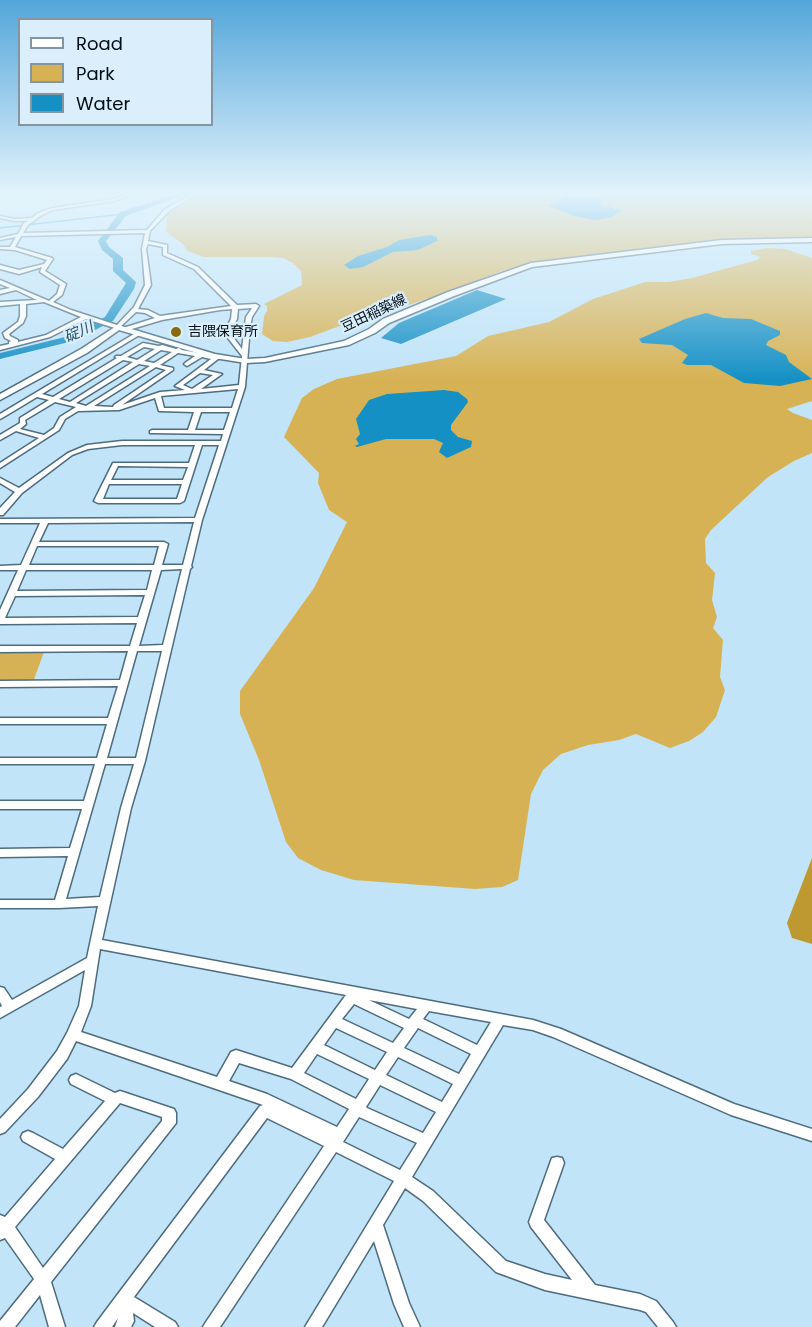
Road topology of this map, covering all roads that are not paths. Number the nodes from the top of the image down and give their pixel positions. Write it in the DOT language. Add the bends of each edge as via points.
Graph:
graph roads {
  1 [pos="43,256"];
  2 [pos="146,256"];
  3 [pos="169,256"];
  4 [pos="606,256"];
  5 [pos="45,265"];
  6 [pos="0,267"];
  7 [pos="0,282"];
  8 [pos="15,289"];
  9 [pos="0,292"];
  10 [pos="47,302"];
  11 [pos="0,304"];
  12 [pos="23,304"];
  13 [pos="235,307"];
  14 [pos="135,310"];
  15 [pos="85,318"];
  16 [pos="159,318"];
  17 [pos="118,327"];
  18 [pos="139,333"];
  19 [pos="162,347"];
  20 [pos="0,348"];
  21 [pos="179,350"];
  22 [pos="104,354"];
  23 [pos="201,355"];
  24 [pos="122,358"];
  25 [pos="218,358"];
  26 [pos="245,359"];
  27 [pos="138,362"];
  28 [pos="187,364"];
  29 [pos="156,365"];
  30 [pos="200,371"];
  31 [pos="72,374"];
  32 [pos="89,378"];
  33 [pos="106,381"];
  34 [pos="124,385"];
  35 [pos="242,387"];
  36 [pos="141,389"];
  37 [pos="197,391"];
  38 [pos="37,395"];
  39 [pos="158,395"];
  40 [pos="0,397"];
  41 [pos="54,399"];
  42 [pos="70,404"];
  43 [pos="87,408"];
  44 [pos="111,409"];
  45 [pos="234,410"];
  46 [pos="198,411"];
  47 [pos="0,417"];
  48 [pos="14,429"];
  49 [pos="152,432"];
  50 [pos="191,432"];
  51 [pos="227,432"];
  52 [pos="45,437"];
  53 [pos="0,438"];
  54 [pos="199,443"];
  55 [pos="223,443"];
  56 [pos="192,465"];
  57 [pos="0,466"];
  58 [pos="0,480"];
  59 [pos="106,482"];
  60 [pos="186,482"];
  61 [pos="19,491"];
  62 [pos="98,501"];
  63 [pos="0,513"];
  64 [pos="198,520"];
  65 [pos="0,521"];
  66 [pos="45,521"];
  67 [pos="89,521"];
  68 [pos="34,544"];
  69 [pos="157,567"];
  70 [pos="188,567"];
  71 [pos="0,568"];
  72 [pos="22,568"];
  73 [pos="148,592"];
  74 [pos="11,594"];
  75 [pos="0,620"];
  76 [pos="141,620"];
  77 [pos="167,648"];
  78 [pos="0,649"];
  79 [pos="133,649"];
  80 [pos="123,683"];
  81 [pos="0,684"];
  82 [pos="0,721"];
  83 [pos="113,721"];
  84 [pos="101,760"];
  85 [pos="0,761"];
  86 [pos="140,761"];
  87 [pos="0,805"];
  88 [pos="88,805"];
  89 [pos="0,852"];
  90 [pos="74,852"];
  91 [pos="104,901"];
  92 [pos="0,904"];
  93 [pos="59,904"];
  94 [pos="96,944"];
  95 [pos="93,960"];
  96 [pos="0,992"];
  97 [pos="354,994"];
  98 [pos="426,1005"];
  99 [pos="5,1010"];
  100 [pos="500,1018"];
  101 [pos="334,1021"];
  102 [pos="413,1024"];
  103 [pos="73,1035"];
  104 [pos="315,1047"];
  105 [pos="395,1051"];
  106 [pos="479,1052"];
  107 [pos="294,1075"];
  108 [pos="376,1078"];
  109 [pos="76,1080"];
  110 [pos="461,1081"];
  111 [pos="220,1084"];
  112 [pos="115,1099"];
  113 [pos="357,1106"];
  114 [pos="444,1109"];
  115 [pos="0,1128"];
  116 [pos="812,1135"];
  117 [pos="28,1137"];
  118 [pos="335,1138"];
  119 [pos="425,1140"];
  120 [pos="65,1157"];
  121 [pos="557,1162"];
  122 [pos="402,1178"];
  123 [pos="375,1223"];
  124 [pos="2,1227"];
  125 [pos="43,1280"];
  126 [pos="591,1292"];
  127 [pos="123,1299"];
  128 [pos="5,1327"];
  129 [pos="57,1327"];
  130 [pos="102,1327"];
  131 [pos="123,1327"];
  132 [pos="170,1327"];
  133 [pos="211,1327"];
  134 [pos="313,1327"];
  135 [pos="412,1327"];
  136 [pos="668,1327"];
  1 -- 5 [label="street" via="50,259"];
  2 -- 14 [label="street" via="148,285"];
  3 -- 13 [label="street" via="196,268"];
  4 -- 26 [label="main road, 豆田稲築線" via="531,265 386,321 346,343 282,357"];
  5 -- 6 [label="street" via="19,272"];
  5 -- 10 [label="street" via="42,271 63,284 59,295"];
  7 -- 8 [label="street"];
  8 -- 9 [label="street"];
  8 -- 10 [label="street"];
  10 -- 12 [label="street"];
  10 -- 15 [label="street"];
  11 -- 12 [label="street"];
  12 -- 20 [label="street" via="20,323 6,333 16,341"];
  13 -- 16 [label="street"];
  13 -- 26 [label="street" via="227,333"];
  13 -- 26 [label="street" via="256,306 249,316"];
  14 -- 16 [label="street"];
  14 -- 17 [label="street"];
  15 -- 17 [label="street"];
  15 -- 20 [label="street" via="48,336"];
  16 -- 17 [label="street"];
  17 -- 18 [label="main road, 豆田稲築線"];
  17 -- 40 [label="main road" via="84,351"];
  18 -- 22 [label="street"];
  18 -- 25 [label="main road, 豆田稲築線"];
  19 -- 21 [label="street"];
  19 -- 24 [label="street" via="145,344"];
  19 -- 27 [label="street"];
  21 -- 23 [label="street"];
  21 -- 29 [label="street"];
  22 -- 24 [label="street"];
  22 -- 31 [label="street"];
  23 -- 25 [label="street"];
  23 -- 28 [label="street"];
  24 -- 27 [label="street"];
  24 -- 32 [label="street"];
  25 -- 26 [label="main road, 豆田稲築線"];
  25 -- 30 [label="street"];
  26 -- 35 [label="street"];
  27 -- 29 [label="street"];
  27 -- 33 [label="street"];
  29 -- 34 [label="street"];
  29 -- 36 [label="street" via="171,369"];
  30 -- 37 [label="street" via="178,386"];
  30 -- 37 [label="street" via="219,374"];
  31 -- 32 [label="street"];
  31 -- 38 [label="street"];
  32 -- 33 [label="street"];
  32 -- 41 [label="street"];
  33 -- 34 [label="street"];
  33 -- 42 [label="street"];
  34 -- 36 [label="street"];
  34 -- 43 [label="street"];
  35 -- 37 [label="street"];
  35 -- 45 [label="street"];
  36 -- 44 [label="street"];
  37 -- 39 [label="street"];
  38 -- 41 [label="street"];
  38 -- 47 [label="street"];
  39 -- 44 [label="street"];
  39 -- 46 [label="street" via="160,410"];
  41 -- 42 [label="street"];
  41 -- 48 [label="street" via="22,419 23,424"];
  42 -- 43 [label="street"];
  43 -- 44 [label="street"];
  43 -- 52 [label="street" via="62,418 57,429"];
  45 -- 46 [label="street"];
  45 -- 51 [label="street"];
  46 -- 50 [label="street"];
  48 -- 52 [label="street"];
  48 -- 53 [label="street"];
  49 -- 50 [label="street"];
  50 -- 51 [label="street"];
  51 -- 55 [label="street"];
  52 -- 57 [label="street"];
  54 -- 55 [label="street"];
  54 -- 56 [label="street"];
  54 -- 61 [label="street" via="87,447 70,454"];
  55 -- 64 [label="street"];
  56 -- 59 [label="street" via="115,464"];
  56 -- 60 [label="street"];
  58 -- 61 [label="street"];
  59 -- 60 [label="street"];
  59 -- 62 [label="street"];
  60 -- 62 [label="street" via="180,501"];
  61 -- 63 [label="street"];
  62 -- 67 [label="street"];
  64 -- 67 [label="street"];
  64 -- 70 [label="street"];
  65 -- 66 [label="street"];
  66 -- 67 [label="street"];
  66 -- 68 [label="street"];
  68 -- 69 [label="street" via="164,544"];
  68 -- 72 [label="street"];
  69 -- 70 [label="street"];
  69 -- 72 [label="street"];
  69 -- 73 [label="street"];
  70 -- 77 [label="street"];
  71 -- 72 [label="street"];
  72 -- 74 [label="street"];
  73 -- 74 [label="street"];
  73 -- 76 [label="street"];
  74 -- 75 [label="street"];
  75 -- 76 [label="street"];
  76 -- 79 [label="street"];
  77 -- 79 [label="street"];
  77 -- 86 [label="street"];
  78 -- 79 [label="street"];
  79 -- 80 [label="street"];
  80 -- 81 [label="street"];
  80 -- 83 [label="street"];
  82 -- 83 [label="street"];
  83 -- 84 [label="street"];
  84 -- 85 [label="street"];
  84 -- 86 [label="street"];
  84 -- 88 [label="street"];
  86 -- 91 [label="street"];
  87 -- 88 [label="street"];
  88 -- 90 [label="street"];
  89 -- 90 [label="street"];
  90 -- 93 [label="street"];
  91 -- 93 [label="street"];
  91 -- 94 [label="street"];
  92 -- 93 [label="street"];
  94 -- 95 [label="street"];
  94 -- 97 [label="street"];
  95 -- 99 [label="street"];
  95 -- 103 [label="street" via="85,1006"];
  96 -- 99 [label="street"];
  97 -- 98 [label="street"];
  97 -- 101 [label="street"];
  97 -- 102 [label="street"];
  98 -- 100 [label="street"];
  98 -- 102 [label="street"];
  100 -- 106 [label="street"];
  100 -- 116 [label="street" via="557,1033 730,1109"];
  101 -- 104 [label="street"];
  101 -- 105 [label="street"];
  102 -- 105 [label="street"];
  102 -- 106 [label="street"];
  103 -- 111 [label="street"];
  103 -- 115 [label="street" via="33,1093"];
  104 -- 107 [label="street"];
  104 -- 108 [label="street"];
  105 -- 108 [label="street"];
  105 -- 110 [label="street"];
  106 -- 110 [label="street"];
  107 -- 111 [label="street" via="236,1056"];
  107 -- 113 [label="street"];
  108 -- 113 [label="street"];
  108 -- 114 [label="street"];
  109 -- 112 [label="street"];
  110 -- 114 [label="street"];
  111 -- 118 [label="street" via="262,1098"];
  112 -- 120 [label="street"];
  112 -- 125 [label="street" via="120,1097 169,1113 169,1123"];
  113 -- 118 [label="street"];
  113 -- 119 [label="street" via="362,1112"];
  114 -- 119 [label="street"];
  117 -- 120 [label="street"];
  118 -- 122 [label="street"];
  118 -- 127 [label="street" via="265,1110"];
  118 -- 133 [label="street"];
  119 -- 122 [label="street"];
  120 -- 124 [label="street"];
  121 -- 126 [label="street" via="536,1222"];
  122 -- 123 [label="street"];
  122 -- 126 [label="street" via="428,1196 501,1267"];
  123 -- 134 [label="street"];
  123 -- 135 [label="street"];
  124 -- 125 [label="street"];
  125 -- 128 [label="street"];
  125 -- 129 [label="street"];
  126 -- 136 [label="street" via="651,1306"];
  127 -- 130 [label="street"];
  127 -- 131 [label="street"];
  127 -- 132 [label="street"];
}
